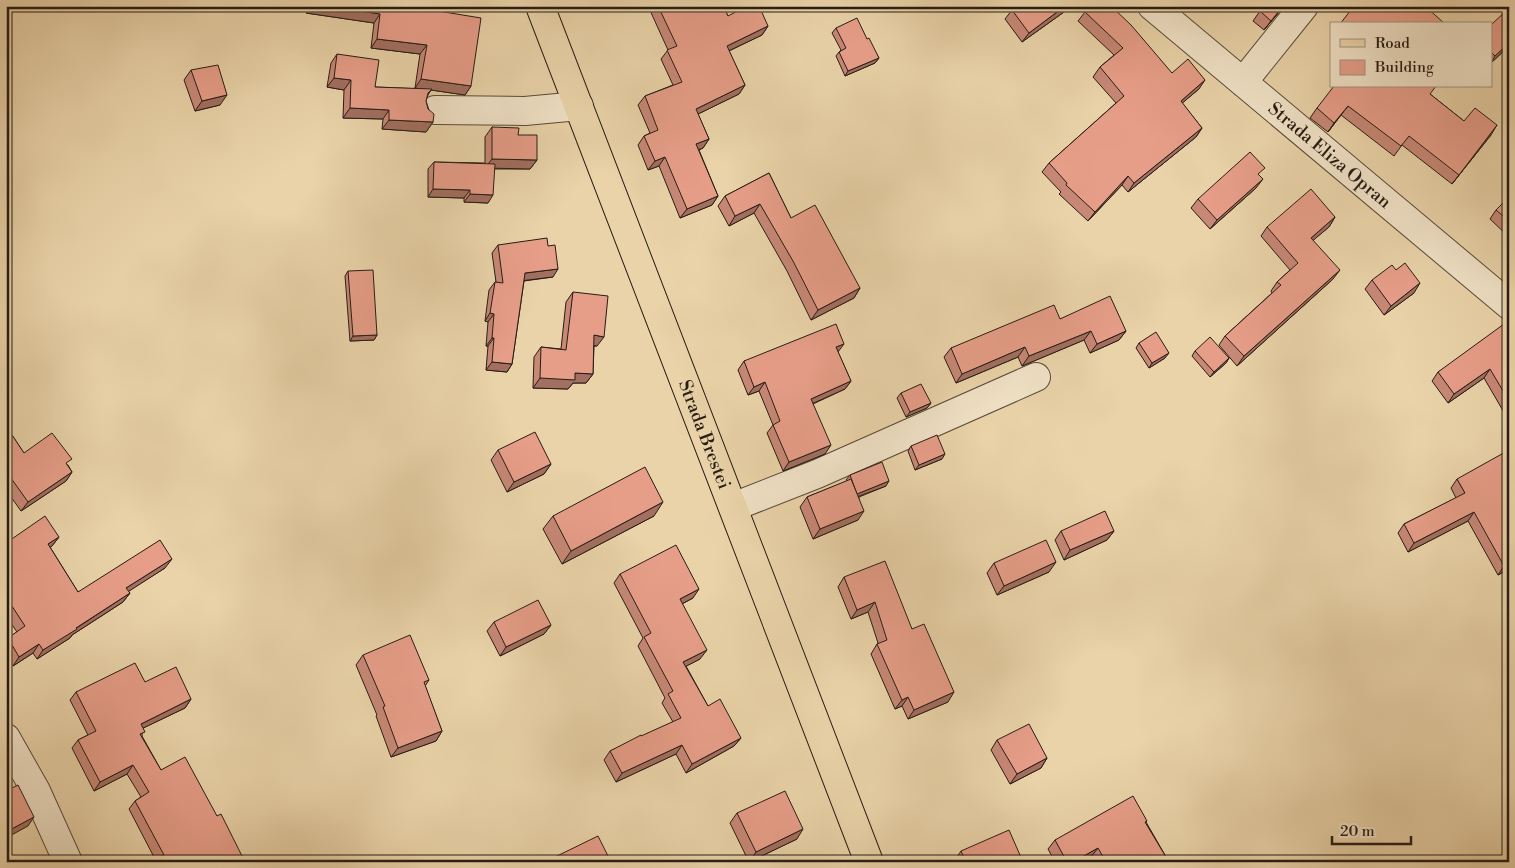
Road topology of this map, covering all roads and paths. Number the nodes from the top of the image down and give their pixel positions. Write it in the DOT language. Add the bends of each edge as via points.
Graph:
graph roads {
  1 [pos="540,6"];
  2 [pos="1152,6"];
  3 [pos="1304,6"];
  4 [pos="1243,82"];
  5 [pos="579,106"];
  6 [pos="435,110"];
  7 [pos="1509,305"];
  8 [pos="1036,378"];
  9 [pos="733,507"];
  10 [pos="6,738"];
  11 [pos="68,862"];
  12 [pos="869,862"];
  1 -- 5 [label="main road, Strada Brestei"];
  2 -- 4 [label="street, Strada Eliza Opran"];
  3 -- 4 [label="street"];
  4 -- 7 [label="street, Strada Eliza Opran"];
  5 -- 6 [label="street" via="526,111"];
  5 -- 9 [label="main road, Strada Brestei"];
  8 -- 9 [label="street" via="817,474"];
  9 -- 12 [label="main road, Strada Brestei"];
  10 -- 11 [label="street" via="36,791"];
}
